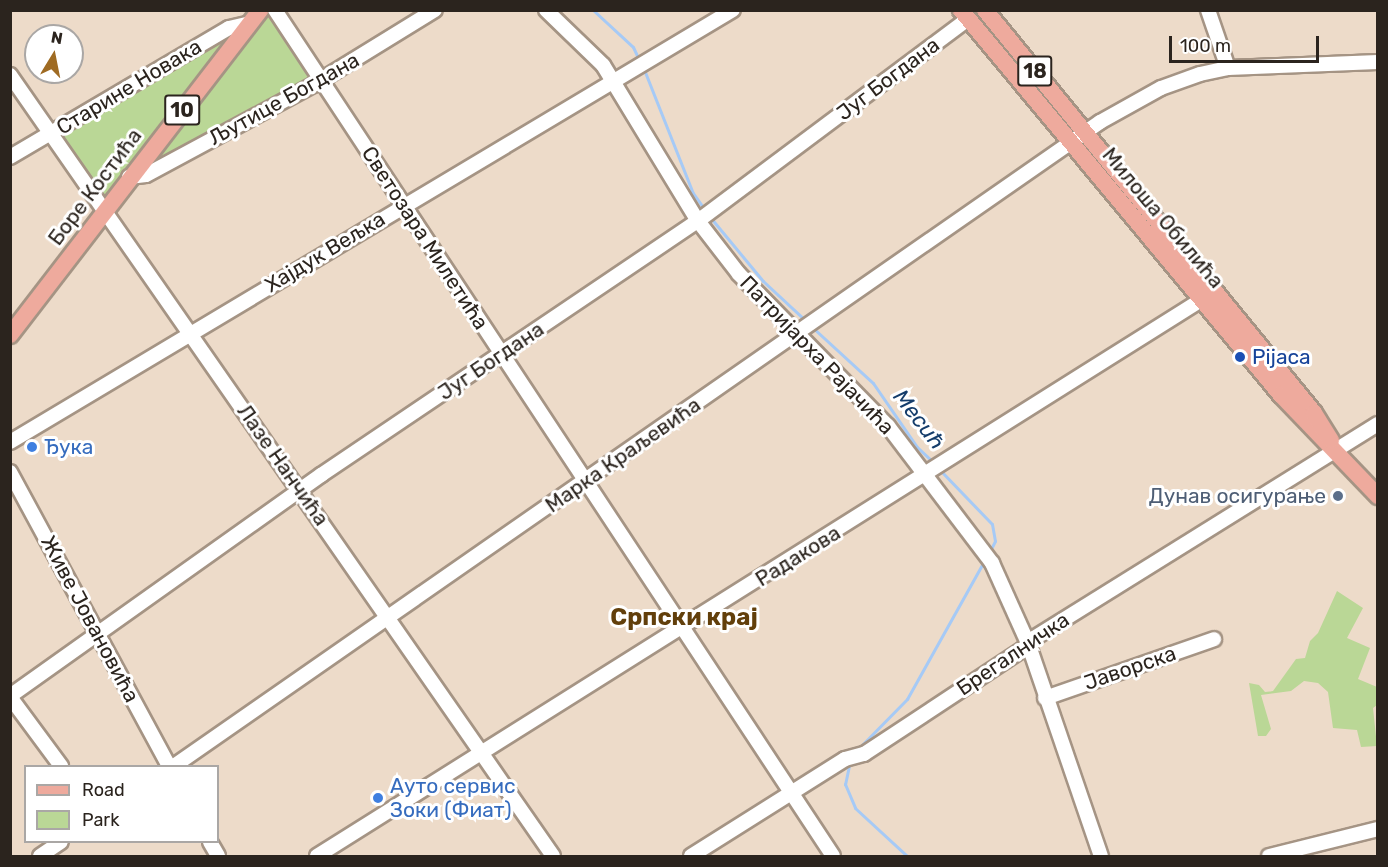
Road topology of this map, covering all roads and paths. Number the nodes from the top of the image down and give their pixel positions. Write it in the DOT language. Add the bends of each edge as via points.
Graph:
graph roads {
  1 [pos="275,10"];
  2 [pos="435,10"];
  3 [pos="546,10"];
  4 [pos="733,10"];
  5 [pos="985,10"];
  6 [pos="1208,10"];
  7 [pos="964,15"];
  8 [pos="255,17"];
  9 [pos="1377,62"];
  10 [pos="1228,68"];
  11 [pos="10,75"];
  12 [pos="322,80"];
  13 [pos="614,82"];
  14 [pos="1085,132"];
  15 [pos="51,133"];
  16 [pos="1070,140"];
  17 [pos="10,157"];
  18 [pos="129,177"];
  19 [pos="402,205"];
  20 [pos="105,210"];
  21 [pos="700,220"];
  22 [pos="1209,295"];
  23 [pos="807,326"];
  24 [pos="193,333"];
  25 [pos="10,335"];
  26 [pos="502,353"];
  27 [pos="1377,424"];
  28 [pos="10,442"];
  29 [pos="1336,449"];
  30 [pos="934,470"];
  31 [pos="10,472"];
  32 [pos="585,481"];
  33 [pos="299,491"];
  34 [pos="1377,496"];
  35 [pos="392,618"];
  36 [pos="682,628"];
  37 [pos="97,632"];
  38 [pos="1214,639"];
  39 [pos="1028,643"];
  40 [pos="10,696"];
  41 [pos="1045,698"];
  42 [pos="483,754"];
  43 [pos="60,765"];
  44 [pos="168,765"];
  45 [pos="175,765"];
  46 [pos="790,794"];
  47 [pos="1377,829"];
  48 [pos="61,843"];
  49 [pos="45,855"];
  50 [pos="317,856"];
  51 [pos="553,856"];
  52 [pos="691,856"];
  53 [pos="833,856"];
  54 [pos="1101,856"];
  55 [pos="1269,856"];
  1 -- 12 [label="street, Светозара Милетића"];
  2 -- 12 [label="street, Љутице Богдана"];
  3 -- 13 [label="street, Патријарха Рајачића"];
  4 -- 13 [label="street, Хајдук Вељка"];
  5 -- 14 [label="main road, Милоша Обилића / 18"];
  6 -- 10 [label="street"];
  7 -- 16 [label="main road, Милоша Обилића / 18"];
  7 -- 21 [label="street, Југ Богдана"];
  8 -- 15 [label="street, Старине Новака" via="229,28"];
  8 -- 18 [label="main road, Боре Костића / 10"];
  9 -- 10 [label="street, Марка Краљевића"];
  10 -- 14 [label="street, Марка Краљевића" via="1161,88"];
  11 -- 15 [label="street, Лазе Нанчића"];
  12 -- 18 [label="street, Љутице Богдана" via="146,175"];
  12 -- 19 [label="street, Светозара Милетића"];
  13 -- 19 [label="street, Хајдук Вељка"];
  13 -- 21 [label="street, Патријарха Рајачића"];
  14 -- 16 [label="street, Марка Краљевића"];
  14 -- 22 [label="main road, Милоша Обилића / 18"];
  15 -- 17 [label="street, Старине Новака"];
  15 -- 20 [label="street, Лазе Нанчића"];
  16 -- 22 [label="main road, Милоша Обилића / 18"];
  16 -- 23 [label="street, Марка Краљевића"];
  18 -- 20 [label="main road, Боре Костића / 10"];
  19 -- 24 [label="street, Хајдук Вељка"];
  19 -- 26 [label="street, Светозара Милетића"];
  20 -- 24 [label="street, Лазе Нанчића"];
  20 -- 25 [label="main road, Боре Костића / 10"];
  21 -- 23 [label="street, Патријарха Рајачића" via="739,274"];
  21 -- 26 [label="street, Југ Богдана"];
  22 -- 29 [label="main road, Милоша Обилића / 18" via="1314,413"];
  22 -- 30 [label="street, Радакова"];
  23 -- 30 [label="street, Патријарха Рајачића" via="883,420"];
  23 -- 32 [label="street, Марка Краљевића"];
  24 -- 28 [label="street, Хајдук Вељка"];
  24 -- 33 [label="street, Лазе Нанчића"];
  26 -- 32 [label="street, Светозара Милетића"];
  26 -- 33 [label="street, Југ Богдана"];
  27 -- 29 [label="street, Брегалничка"];
  29 -- 34 [label="main road, Милоша Обилића / 18"];
  29 -- 39 [label="street, Брегалничка"];
  30 -- 36 [label="street, Радакова"];
  30 -- 39 [label="street, Патријарха Рајачића" via="992,564"];
  31 -- 37 [label="street, Живе Јовановића"];
  32 -- 35 [label="street, Марка Краљевића"];
  32 -- 36 [label="street, Светозара Милетића"];
  33 -- 35 [label="street, Лазе Нанчића"];
  33 -- 37 [label="street, Југ Богдана"];
  35 -- 42 [label="street, Лазе Нанчића"];
  35 -- 45 [label="street, Марка Краљевића"];
  36 -- 42 [label="street, Радакова"];
  36 -- 46 [label="street, Светозара Милетића"];
  37 -- 40 [label="street, Југ Богдана"];
  37 -- 44 [label="street, Живе Јовановића"];
  38 -- 41 [label="street, Јаворска"];
  39 -- 41 [label="street, Патријарха Рајачића"];
  39 -- 46 [label="street, Брегалничка" via="864,754 845,759"];
  40 -- 43 [label="street"];
  41 -- 54 [label="street, Патријарха Рајачића"];
  42 -- 50 [label="street, Радакова"];
  42 -- 51 [label="street, Лазе Нанчића"];
  46 -- 52 [label="street, Брегалничка"];
  46 -- 53 [label="street, Светозара Милетића"];
  47 -- 55 [label="street"];
  48 -- 49 [label="street"];
}
